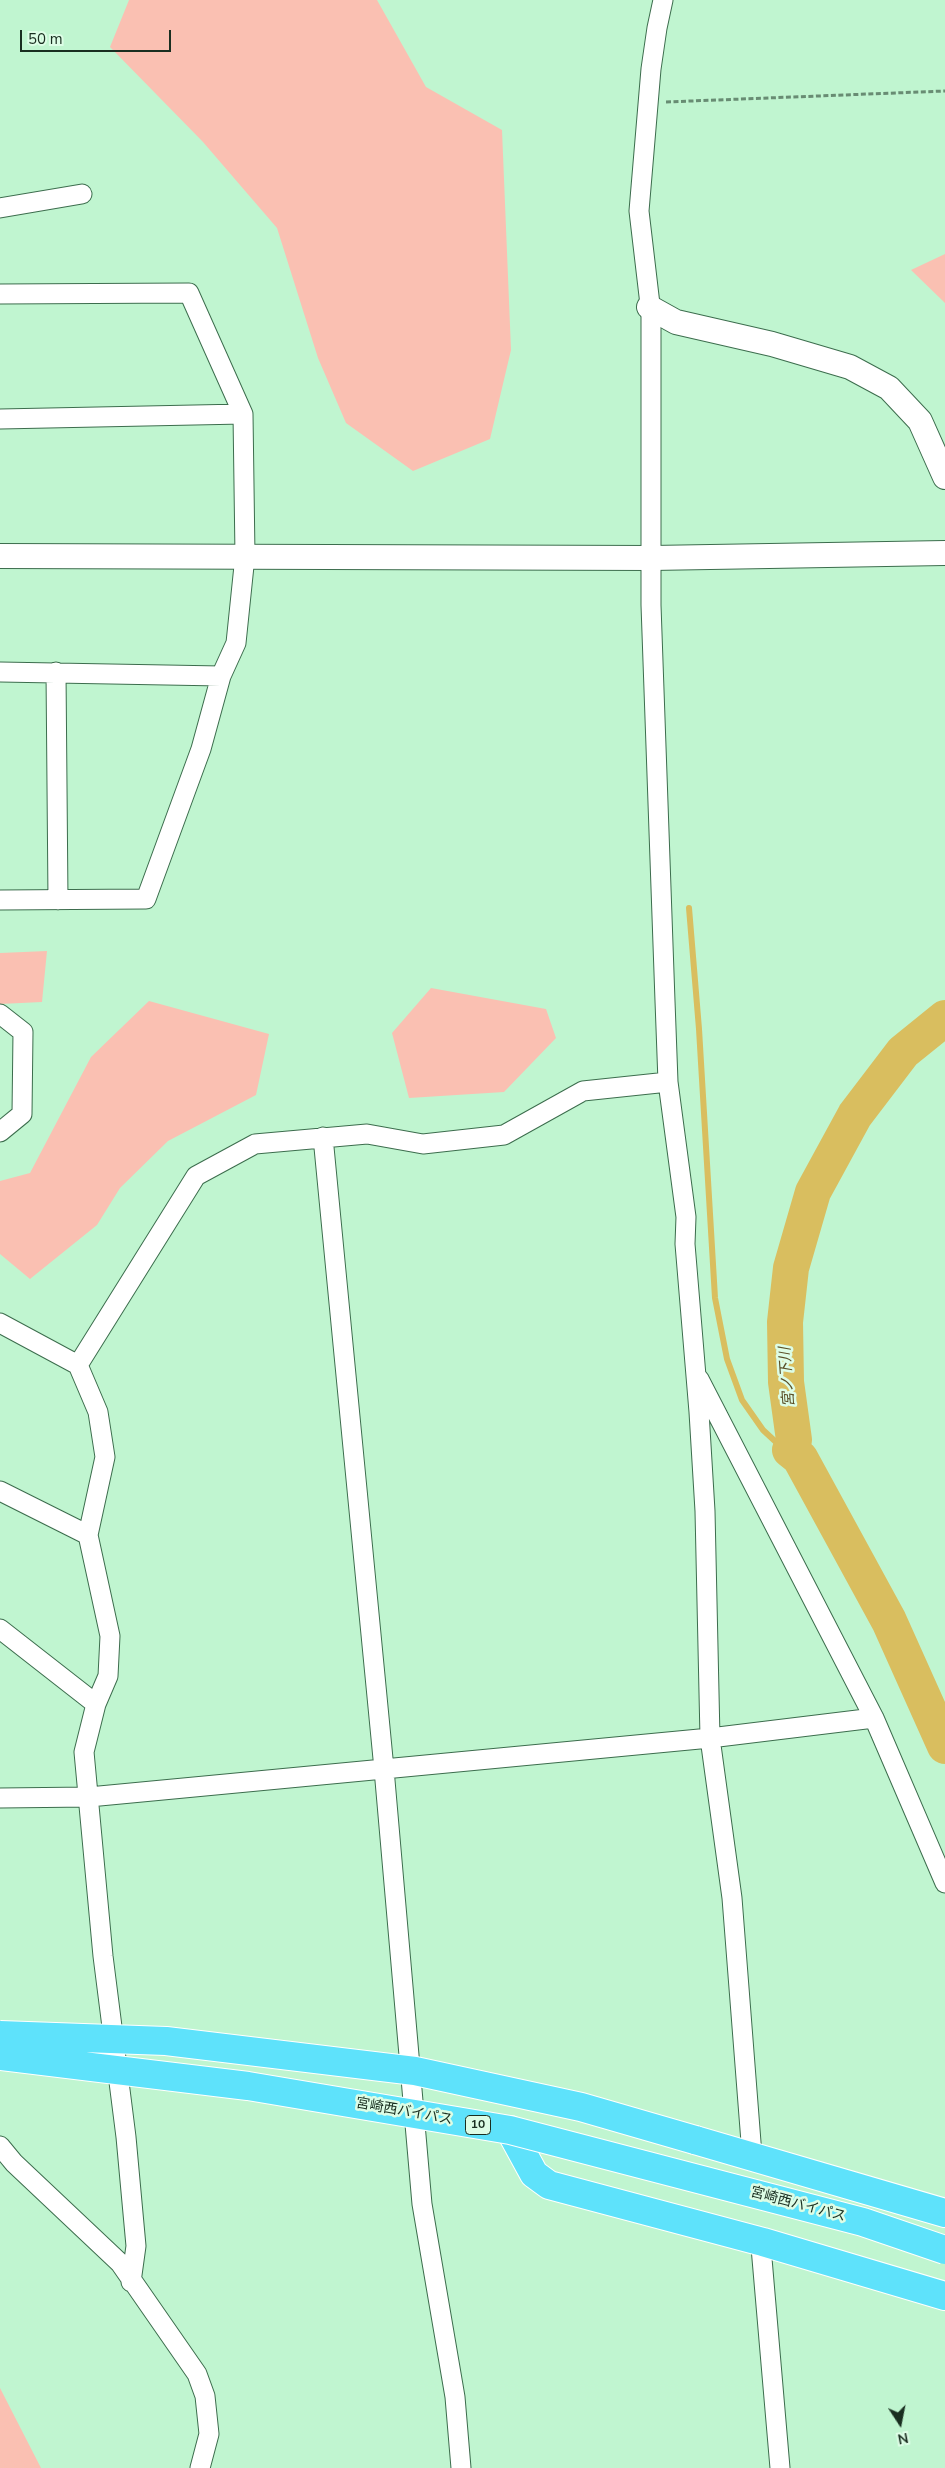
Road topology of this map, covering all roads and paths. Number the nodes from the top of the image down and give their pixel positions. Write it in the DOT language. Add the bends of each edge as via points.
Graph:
graph roads {
  1 [pos="663,0"];
  2 [pos="945,91"];
  3 [pos="648,102"];
  4 [pos="82,194"];
  5 [pos="0,208"];
  6 [pos="0,294"];
  7 [pos="649,308"];
  8 [pos="243,414"];
  9 [pos="0,419"];
  10 [pos="945,477"];
  11 [pos="945,553"];
  12 [pos="0,556"];
  13 [pos="245,556"];
  14 [pos="652,558"];
  15 [pos="0,672"];
  16 [pos="56,672"];
  17 [pos="221,676"];
  18 [pos="0,900"];
  19 [pos="58,900"];
  20 [pos="0,1014"];
  21 [pos="668,1082"];
  22 [pos="0,1132"];
  23 [pos="323,1137"];
  24 [pos="0,1324"];
  25 [pos="78,1365"];
  26 [pos="694,1369"];
  27 [pos="0,1491"];
  28 [pos="88,1535"];
  29 [pos="0,1629"];
  30 [pos="96,1704"];
  31 [pos="874,1718"];
  32 [pos="710,1738"];
  33 [pos="384,1769"];
  34 [pos="88,1797"];
  35 [pos="0,1798"];
  36 [pos="945,1882"];
  37 [pos="0,2035"];
  38 [pos="0,2046"];
  39 [pos="0,2056"];
  40 [pos="510,2130"];
  41 [pos="0,2146"];
  42 [pos="752,2155"];
  43 [pos="945,2212"];
  44 [pos="945,2236"];
  45 [pos="763,2242"];
  46 [pos="945,2250"];
  47 [pos="131,2282"];
  48 [pos="945,2296"];
  49 [pos="200,2468"];
  50 [pos="461,2468"];
  51 [pos="780,2468"];
  1 -- 3 [label="street"];
  2 -- 3 [label="path"];
  3 -- 7 [label="street" via="639,211"];
  4 -- 5 [label="street"];
  6 -- 8 [label="street" via="189,293"];
  7 -- 10 [label="street" via="676,322 772,344 850,367 889,388 920,421"];
  7 -- 14 [label="street"];
  8 -- 9 [label="street"];
  8 -- 13 [label="street"];
  11 -- 14 [label="street"];
  12 -- 13 [label="street"];
  13 -- 14 [label="street"];
  13 -- 17 [label="street" via="236,643"];
  14 -- 21 [label="street"];
  15 -- 16 [label="street"];
  16 -- 17 [label="street"];
  16 -- 19 [label="street"];
  17 -- 19 [label="street" via="201,749 146,899"];
  18 -- 19 [label="street"];
  20 -- 22 [label="street" via="23,1032 22,1114"];
  21 -- 23 [label="street" via="583,1091 504,1135 423,1144 367,1134"];
  21 -- 26 [label="street" via="686,1217"];
  23 -- 25 [label="street" via="256,1144 196,1176"];
  23 -- 33 [label="street"];
  24 -- 25 [label="street"];
  25 -- 28 [label="street" via="98,1412 105,1457"];
  26 -- 31 [label="street"];
  26 -- 32 [label="street" via="704,1511"];
  27 -- 28 [label="street"];
  28 -- 30 [label="street" via="110,1636 108,1676"];
  29 -- 30 [label="street"];
  30 -- 34 [label="street" via="84,1752"];
  31 -- 32 [label="street"];
  31 -- 36 [label="street"];
  32 -- 33 [label="street"];
  32 -- 42 [label="street" via="732,1898"];
  33 -- 34 [label="street"];
  33 -- 50 [label="street" via="422,2204 455,2397"];
  34 -- 35 [label="street"];
  34 -- 47 [label="street" via="136,2246"];
  37 -- 42 [label="highway, bridge" via="166,2040 415,2071 581,2107"];
  38 -- 44 [label="highway, 宮崎西バイパス / 10" via="149,2062 382,2097 518,2123 639,2149 867,2211"];
  39 -- 40 [label="highway, 宮崎西バイパス / 10, bridge" via="248,2086"];
  40 -- 45 [label="highway" via="534,2174 548,2185"];
  40 -- 46 [label="highway, 宮崎西バイパス / 10, bridge" via="863,2222"];
  41 -- 47 [label="street" via="120,2263"];
  42 -- 43 [label="highway"];
  45 -- 48 [label="highway"];
  45 -- 51 [label="street"];
  47 -- 49 [label="street" via="157,2313 197,2374 205,2396 209,2434"];
}
